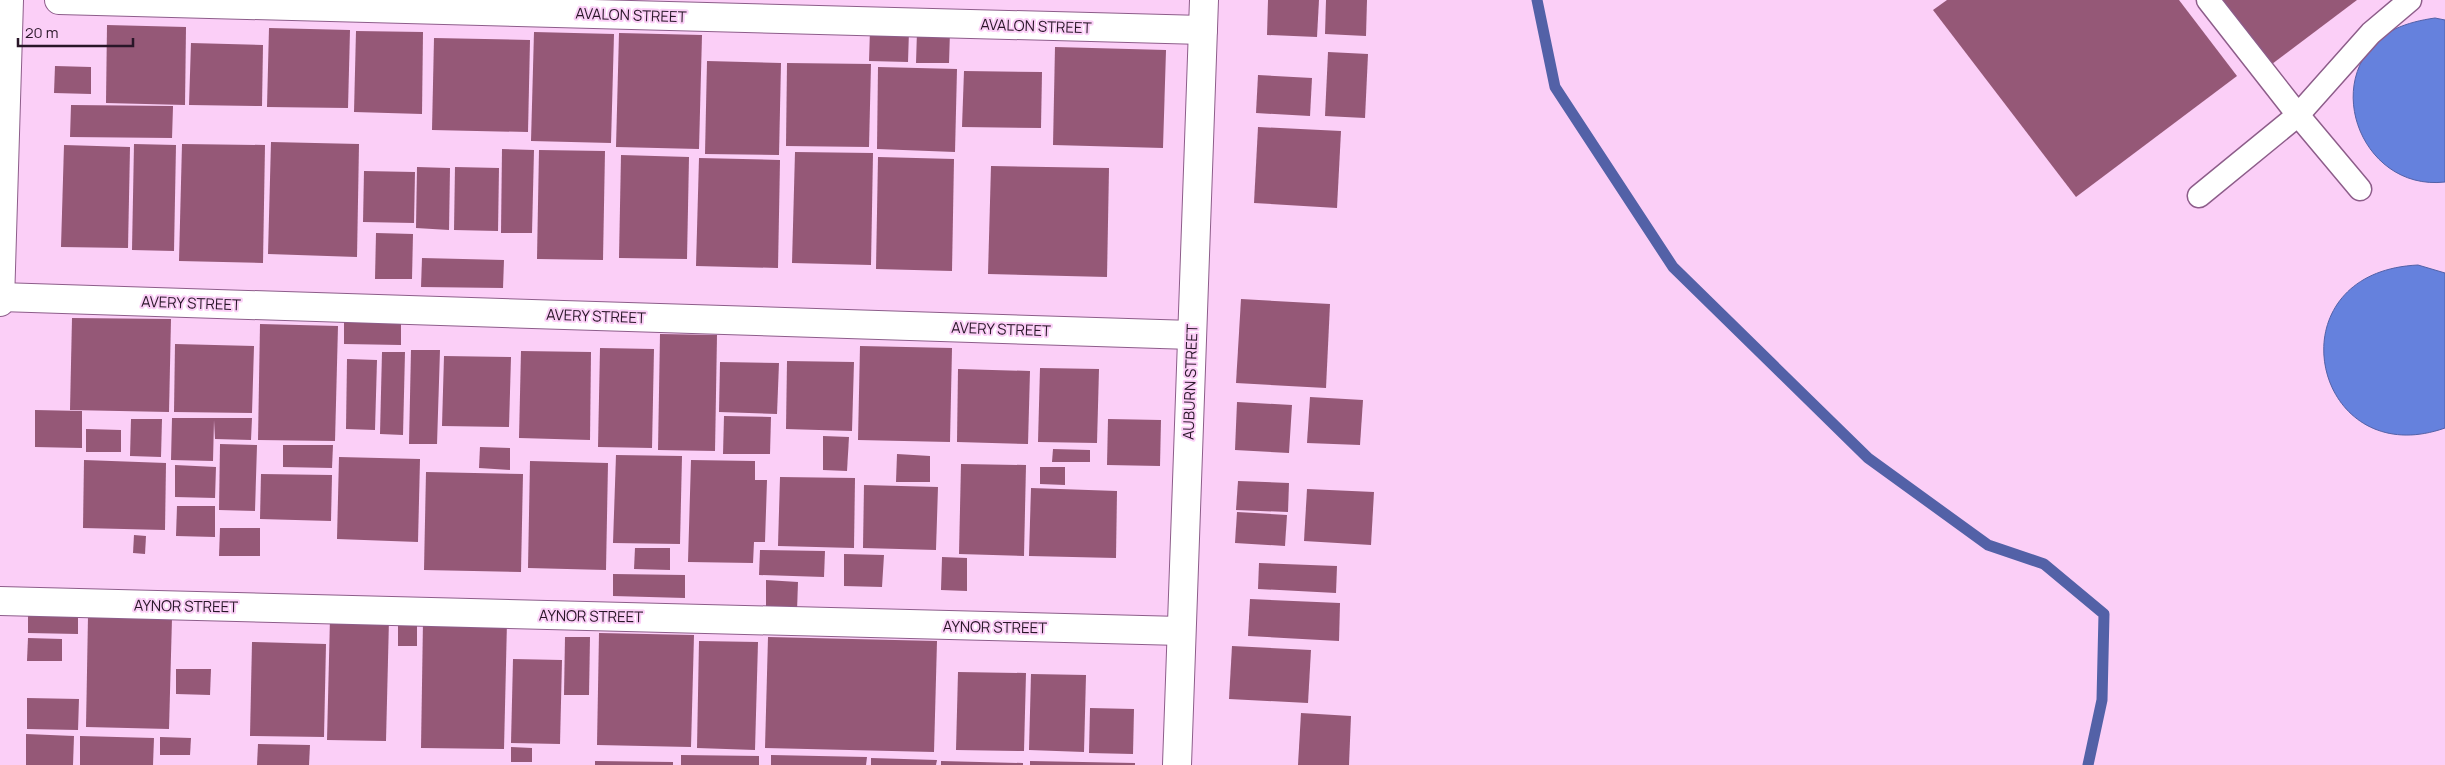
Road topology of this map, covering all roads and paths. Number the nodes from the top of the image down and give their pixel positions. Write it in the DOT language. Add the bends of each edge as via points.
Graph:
graph roads {
  1 [pos="9,0"];
  2 [pos="59,0"];
  3 [pos="1204,0"];
  4 [pos="2208,0"];
  5 [pos="2410,0"];
  6 [pos="1203,30"];
  7 [pos="2298,115"];
  8 [pos="2360,189"];
  9 [pos="2199,196"];
  10 [pos="0,297"];
  11 [pos="0,302"];
  12 [pos="1192,335"];
  13 [pos="0,602"];
  14 [pos="1181,631"];
  15 [pos="1177,765"];
  1 -- 10 [label="street"];
  2 -- 6 [label="street, AVALON STREET"];
  3 -- 6 [label="street, AUBURN STREET"];
  4 -- 7 [label="lane"];
  5 -- 7 [label="lane" via="2371,33"];
  6 -- 12 [label="street, AUBURN STREET"];
  7 -- 8 [label="lane"];
  7 -- 9 [label="lane"];
  10 -- 11 [label="street"];
  10 -- 12 [label="street, AVERY STREET"];
  12 -- 14 [label="street, AUBURN STREET"];
  13 -- 14 [label="street, AYNOR STREET"];
  14 -- 15 [label="street, AUBURN STREET"];
}
